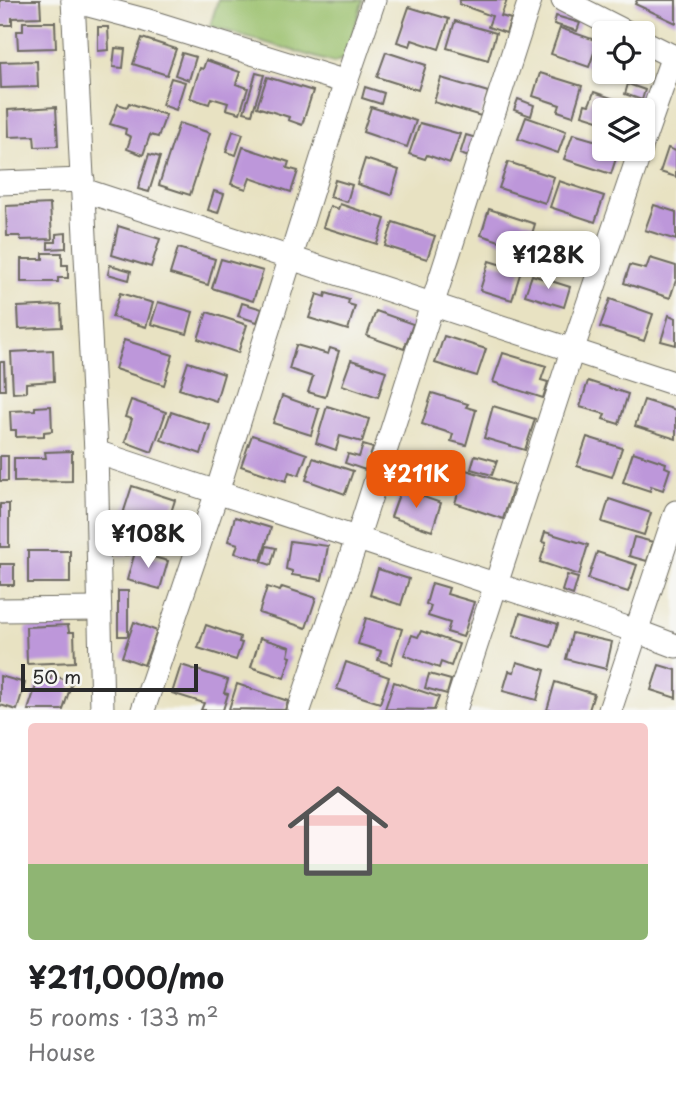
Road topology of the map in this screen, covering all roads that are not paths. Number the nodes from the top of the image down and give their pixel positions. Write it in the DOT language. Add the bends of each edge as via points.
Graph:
graph roads {
  1 [pos="374,0"];
  2 [pos="530,0"];
  3 [pos="563,0"];
  4 [pos="73,1"];
  5 [pos="604,21"];
  6 [pos="655,48"];
  7 [pos="674,57"];
  8 [pos="346,82"];
  9 [pos="655,109"];
  10 [pos="636,161"];
  11 [pos="0,183"];
  12 [pos="83,185"];
  13 [pos="290,259"];
  14 [pos="432,306"];
  15 [pos="572,351"];
  16 [pos="676,384"];
  17 [pos="96,452"];
  18 [pos="216,492"];
  19 [pos="676,512"];
  20 [pos="357,539"];
  21 [pos="495,584"];
  22 [pos="99,609"];
  23 [pos="0,610"];
  24 [pos="636,631"];
  25 [pos="676,646"];
  26 [pos="102,710"];
  27 [pos="143,710"];
  28 [pos="299,710"];
  29 [pos="455,710"];
  30 [pos="610,710"];
  1 -- 8 [label="street"];
  2 -- 14 [label="street"];
  3 -- 5 [label="street"];
  4 -- 8 [label="street"];
  4 -- 12 [label="street"];
  6 -- 7 [label="street"];
  7 -- 9 [label="street"];
  8 -- 13 [label="street"];
  10 -- 15 [label="street"];
  11 -- 12 [label="street"];
  12 -- 13 [label="street"];
  12 -- 17 [label="street"];
  13 -- 14 [label="street"];
  13 -- 18 [label="street"];
  14 -- 15 [label="street"];
  14 -- 20 [label="street"];
  15 -- 16 [label="street"];
  15 -- 21 [label="street"];
  17 -- 18 [label="street"];
  17 -- 22 [label="street"];
  18 -- 20 [label="street"];
  18 -- 27 [label="street"];
  19 -- 24 [label="street"];
  20 -- 21 [label="street"];
  20 -- 28 [label="street"];
  21 -- 24 [label="street"];
  21 -- 29 [label="street"];
  22 -- 23 [label="street"];
  22 -- 26 [label="street"];
  24 -- 25 [label="street"];
  24 -- 30 [label="street"];
}
